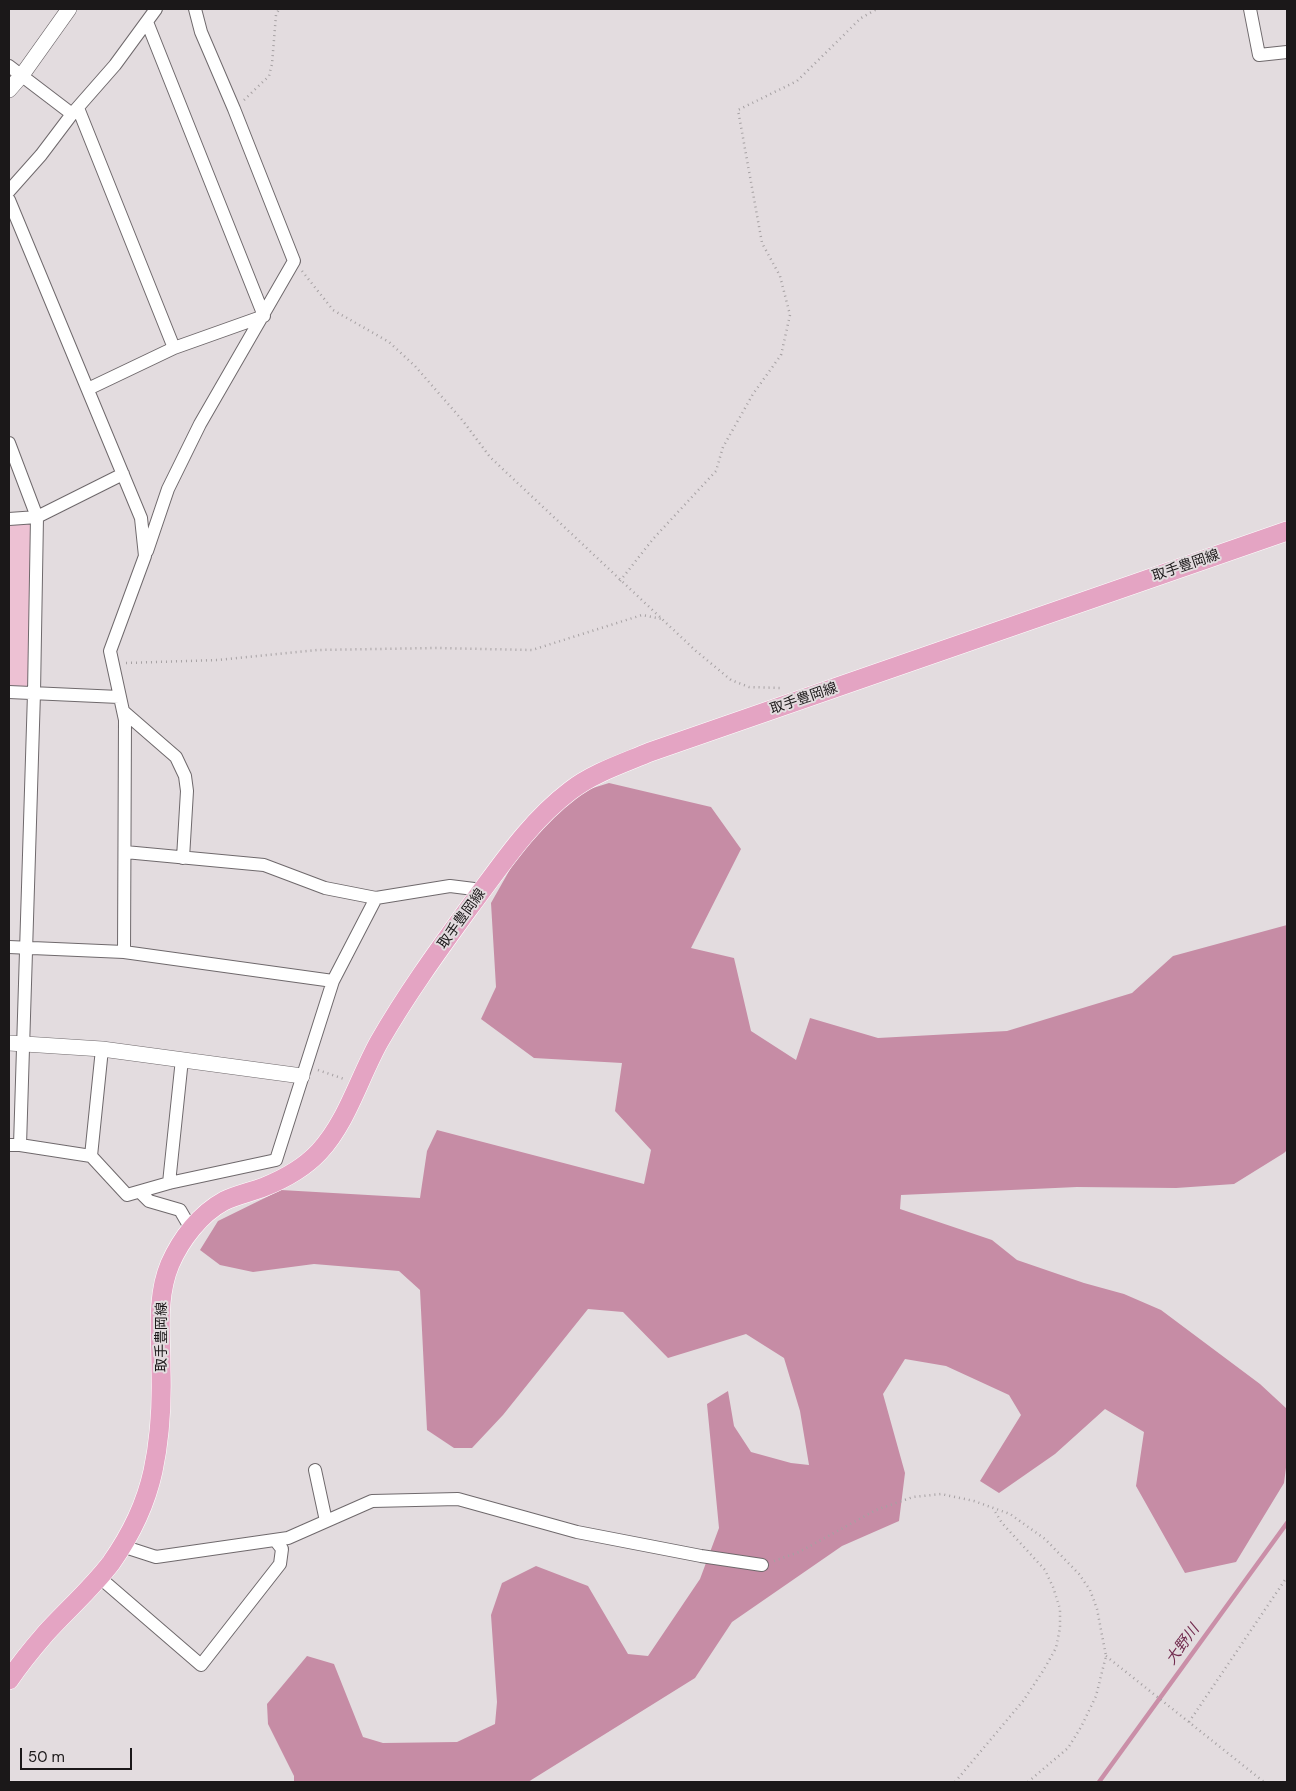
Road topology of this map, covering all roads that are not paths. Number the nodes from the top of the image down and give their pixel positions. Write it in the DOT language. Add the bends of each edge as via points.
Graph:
graph roads {
  1 [pos="70,9"];
  2 [pos="156,9"];
  3 [pos="195,9"];
  4 [pos="1250,9"];
  5 [pos="147,22"];
  6 [pos="1287,52"];
  7 [pos="9,66"];
  8 [pos="22,75"];
  9 [pos="9,90"];
  10 [pos="75,111"];
  11 [pos="9,191"];
  12 [pos="9,200"];
  13 [pos="264,316"];
  14 [pos="174,348"];
  15 [pos="88,389"];
  16 [pos="9,443"];
  17 [pos="123,474"];
  18 [pos="37,517"];
  19 [pos="9,519"];
  20 [pos="1287,531"];
  21 [pos="145,556"];
  22 [pos="9,692"];
  23 [pos="34,693"];
  24 [pos="119,697"];
  25 [pos="123,712"];
  26 [pos="125,852"];
  27 [pos="183,858"];
  28 [pos="482,890"];
  29 [pos="376,898"];
  30 [pos="9,947"];
  31 [pos="27,948"];
  32 [pos="124,952"];
  33 [pos="332,981"];
  34 [pos="16,1043"];
  35 [pos="102,1049"];
  36 [pos="182,1059"];
  37 [pos="304,1071"];
  38 [pos="14,1145"];
  39 [pos="91,1156"];
  40 [pos="169,1183"];
  41 [pos="140,1192"];
  42 [pos="191,1229"];
  43 [pos="315,1470"];
  44 [pos="326,1522"];
  45 [pos="275,1540"];
  46 [pos="122,1546"];
  47 [pos="762,1565"];
  48 [pos="99,1577"];
  49 [pos="9,1680"];
  1 -- 8 [label="street"];
  2 -- 5 [label="street"];
  3 -- 13 [label="street" via="201,32 294,261"];
  4 -- 6 [label="street" via="1259,55"];
  5 -- 10 [label="street"];
  5 -- 13 [label="street"];
  7 -- 8 [label="street"];
  8 -- 9 [label="street"];
  8 -- 10 [label="street"];
  10 -- 11 [label="street"];
  10 -- 14 [label="street"];
  12 -- 15 [label="street"];
  13 -- 14 [label="street"];
  13 -- 21 [label="street" via="200,424 168,490"];
  14 -- 15 [label="street"];
  15 -- 17 [label="street"];
  16 -- 18 [label="street"];
  17 -- 18 [label="street"];
  17 -- 21 [label="street" via="142,518"];
  18 -- 19 [label="street"];
  18 -- 23 [label="street"];
  20 -- 28 [label="main road, 取手豊岡線" via="650,752 607,770 573,788 544,813"];
  21 -- 24 [label="street" via="110,651"];
  22 -- 23 [label="street"];
  23 -- 24 [label="street"];
  23 -- 31 [label="street"];
  24 -- 25 [label="street"];
  25 -- 26 [label="street"];
  25 -- 27 [label="street" via="176,757 186,776"];
  26 -- 27 [label="street"];
  26 -- 32 [label="street"];
  27 -- 29 [label="street" via="264,865 325,888"];
  28 -- 29 [label="street" via="450,886"];
  28 -- 42 [label="main road, 取手豊岡線" via="400,1005 341,1119 318,1152 284,1178 224,1202"];
  29 -- 33 [label="street"];
  30 -- 31 [label="street"];
  31 -- 32 [label="street"];
  31 -- 34 [label="street"];
  32 -- 33 [label="street"];
  33 -- 37 [label="street"];
  34 -- 35 [label="street"];
  34 -- 38 [label="street"];
  35 -- 36 [label="street"];
  35 -- 39 [label="street"];
  36 -- 37 [label="street"];
  36 -- 40 [label="street"];
  37 -- 40 [label="street" via="276,1160"];
  38 -- 39 [label="street"];
  39 -- 41 [label="street" via="127,1195"];
  40 -- 41 [label="street"];
  41 -- 42 [label="street" via="149,1201 180,1210"];
  42 -- 46 [label="main road, 取手豊岡線" via="170,1263 165,1279 160,1302 161,1410 156,1455 147,1493"];
  43 -- 44 [label="street"];
  44 -- 45 [label="street"];
  44 -- 47 [label="street" via="372,1502 458,1499 577,1532"];
  45 -- 46 [label="street" via="156,1557"];
  45 -- 48 [label="street" via="282,1549 280,1564 200,1665"];
  46 -- 48 [label="main road, 取手豊岡線"];
  48 -- 49 [label="main road, 取手豊岡線" via="44,1636"];
}
